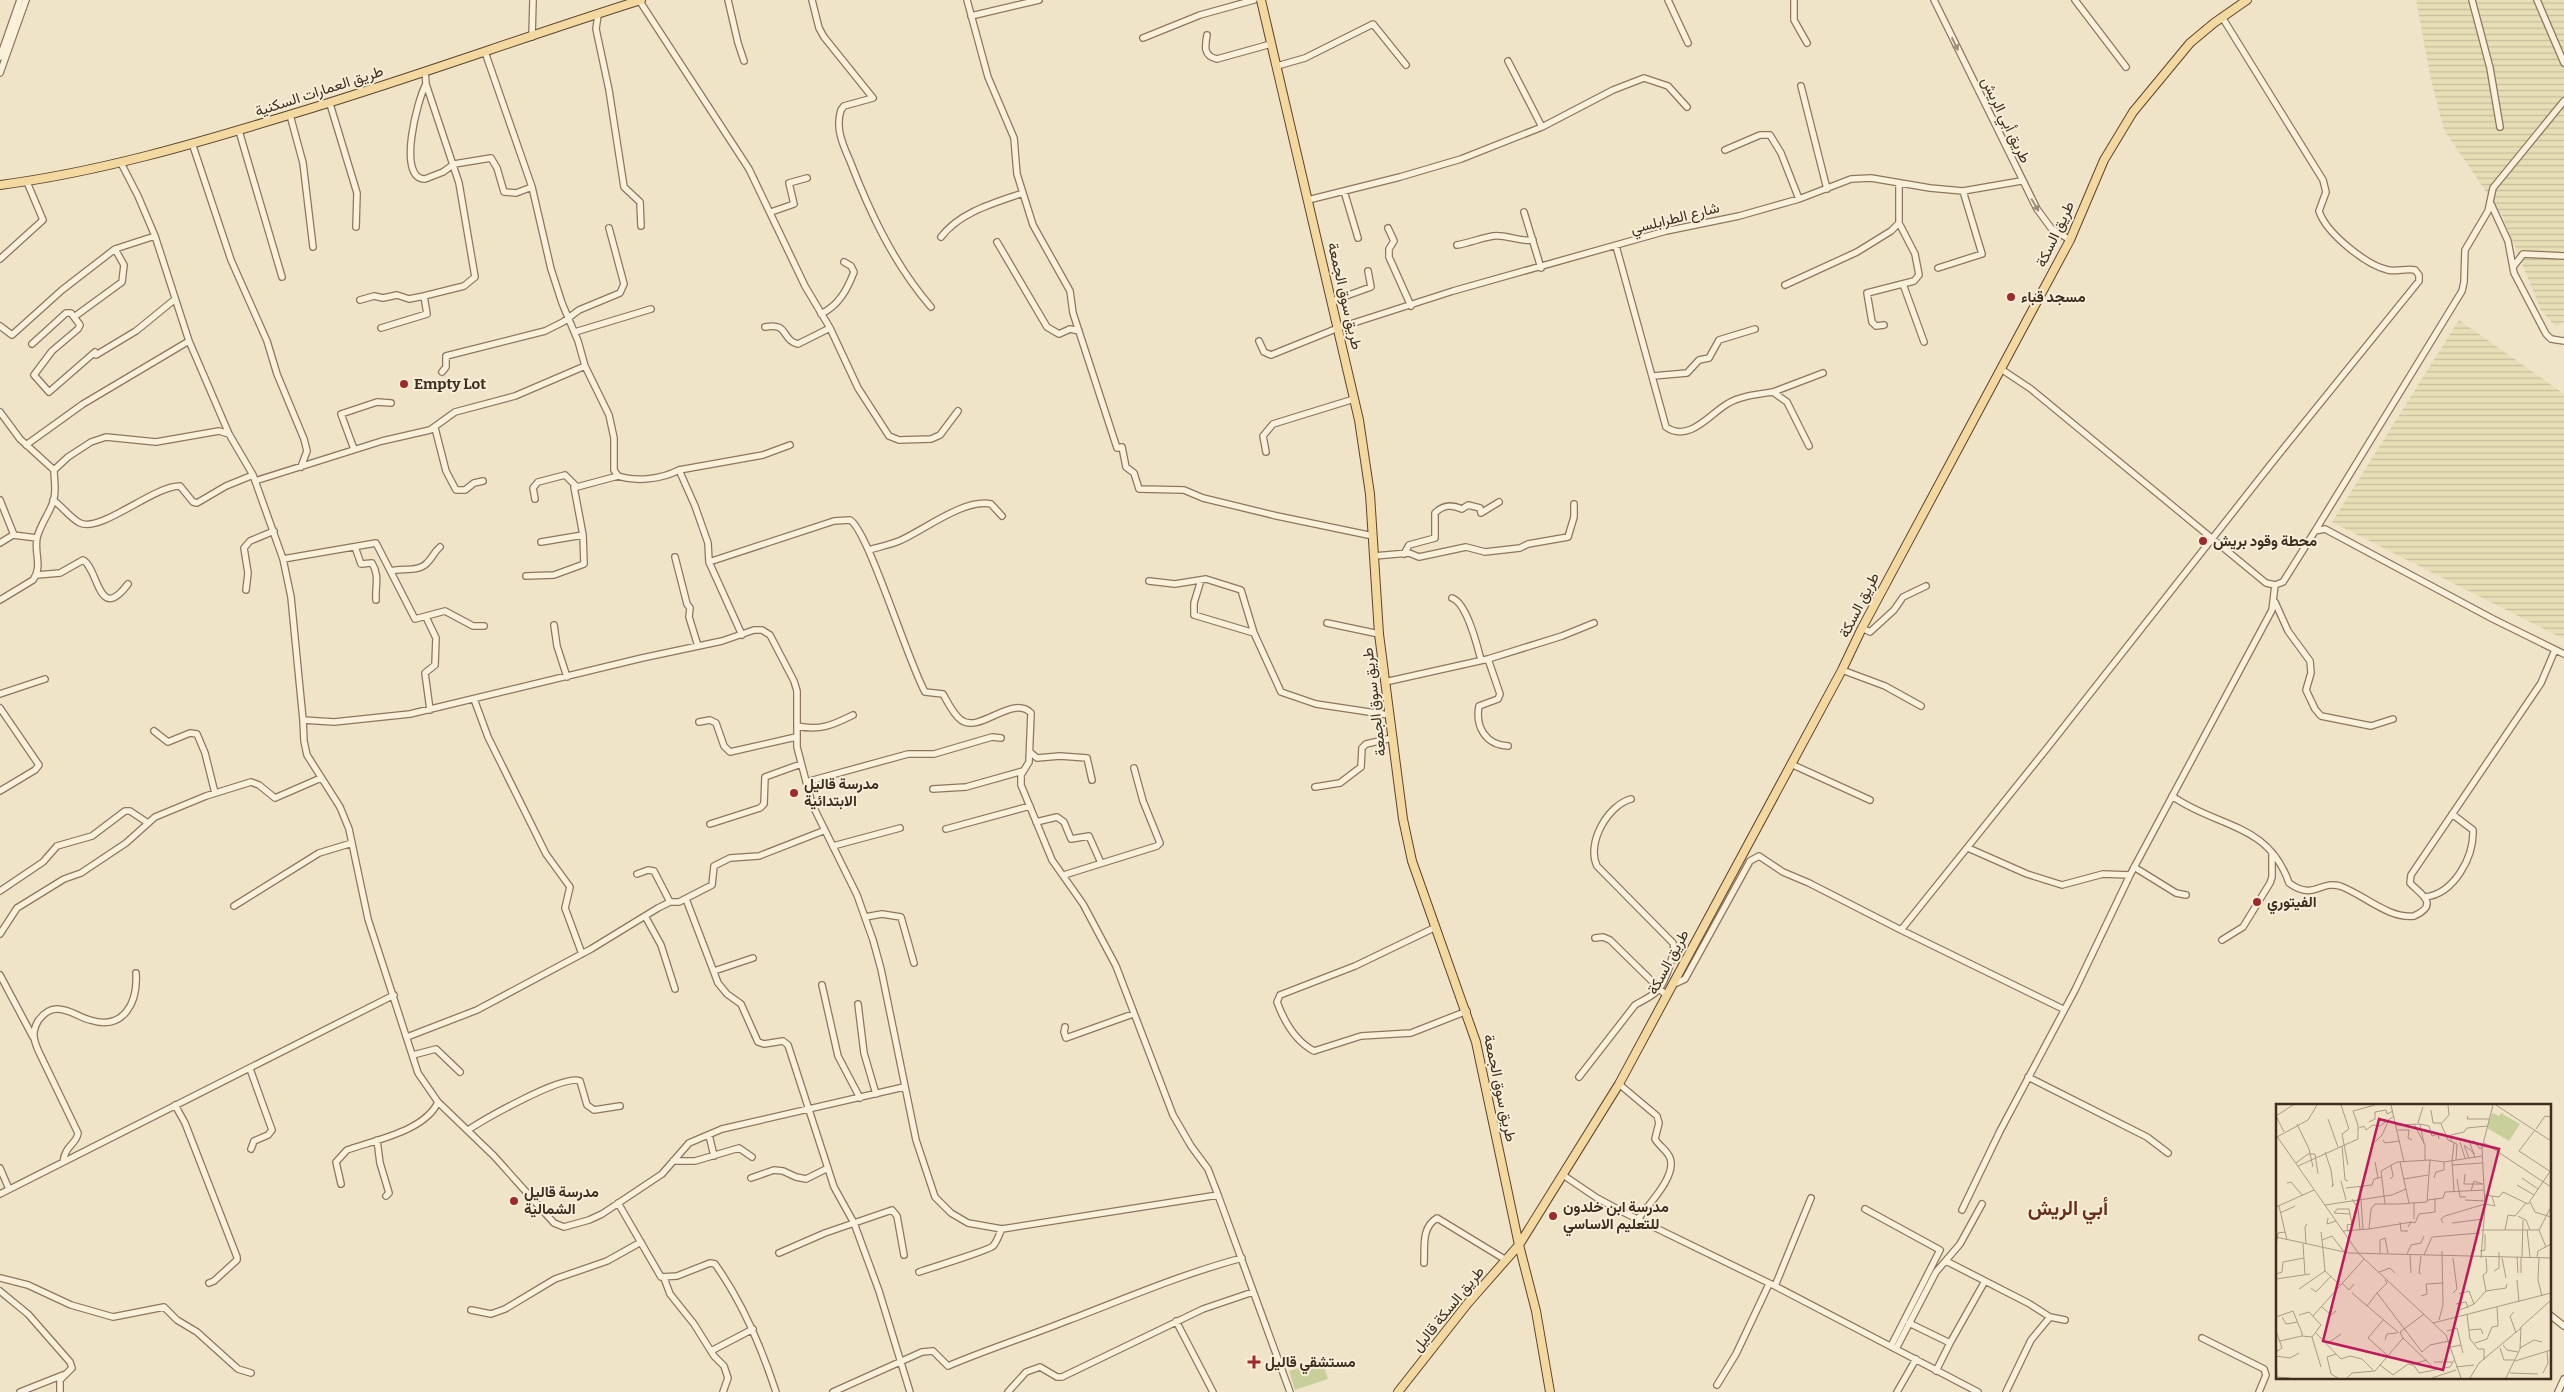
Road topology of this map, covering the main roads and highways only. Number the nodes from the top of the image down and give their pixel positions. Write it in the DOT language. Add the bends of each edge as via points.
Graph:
graph roads {
  1 [pos="640,0"];
  2 [pos="1261,0"];
  3 [pos="2247,0"];
  4 [pos="0,186"];
  5 [pos="1519,1245"];
  6 [pos="1549,1391"];
  7 [pos="1398,1392"];
  1 -- 4 [label="main road, طريق العمارات السكنية" via="330,104 193,146"];
  2 -- 5 [label="main road, طريق سوق الجمعة" via="1354,399 1370,494 1379,634 1403,818 1412,861 1476,1042"];
  3 -- 5 [label="main road, طريق السكة" via="2190,43 2133,112 2104,160 2070,240 1667,996 1619,1084"];
  5 -- 6 [label="main road, طريق سوق الجمعة" via="1536,1311"];
  5 -- 7 [label="main road, طريق السكة قاليل"];
}
